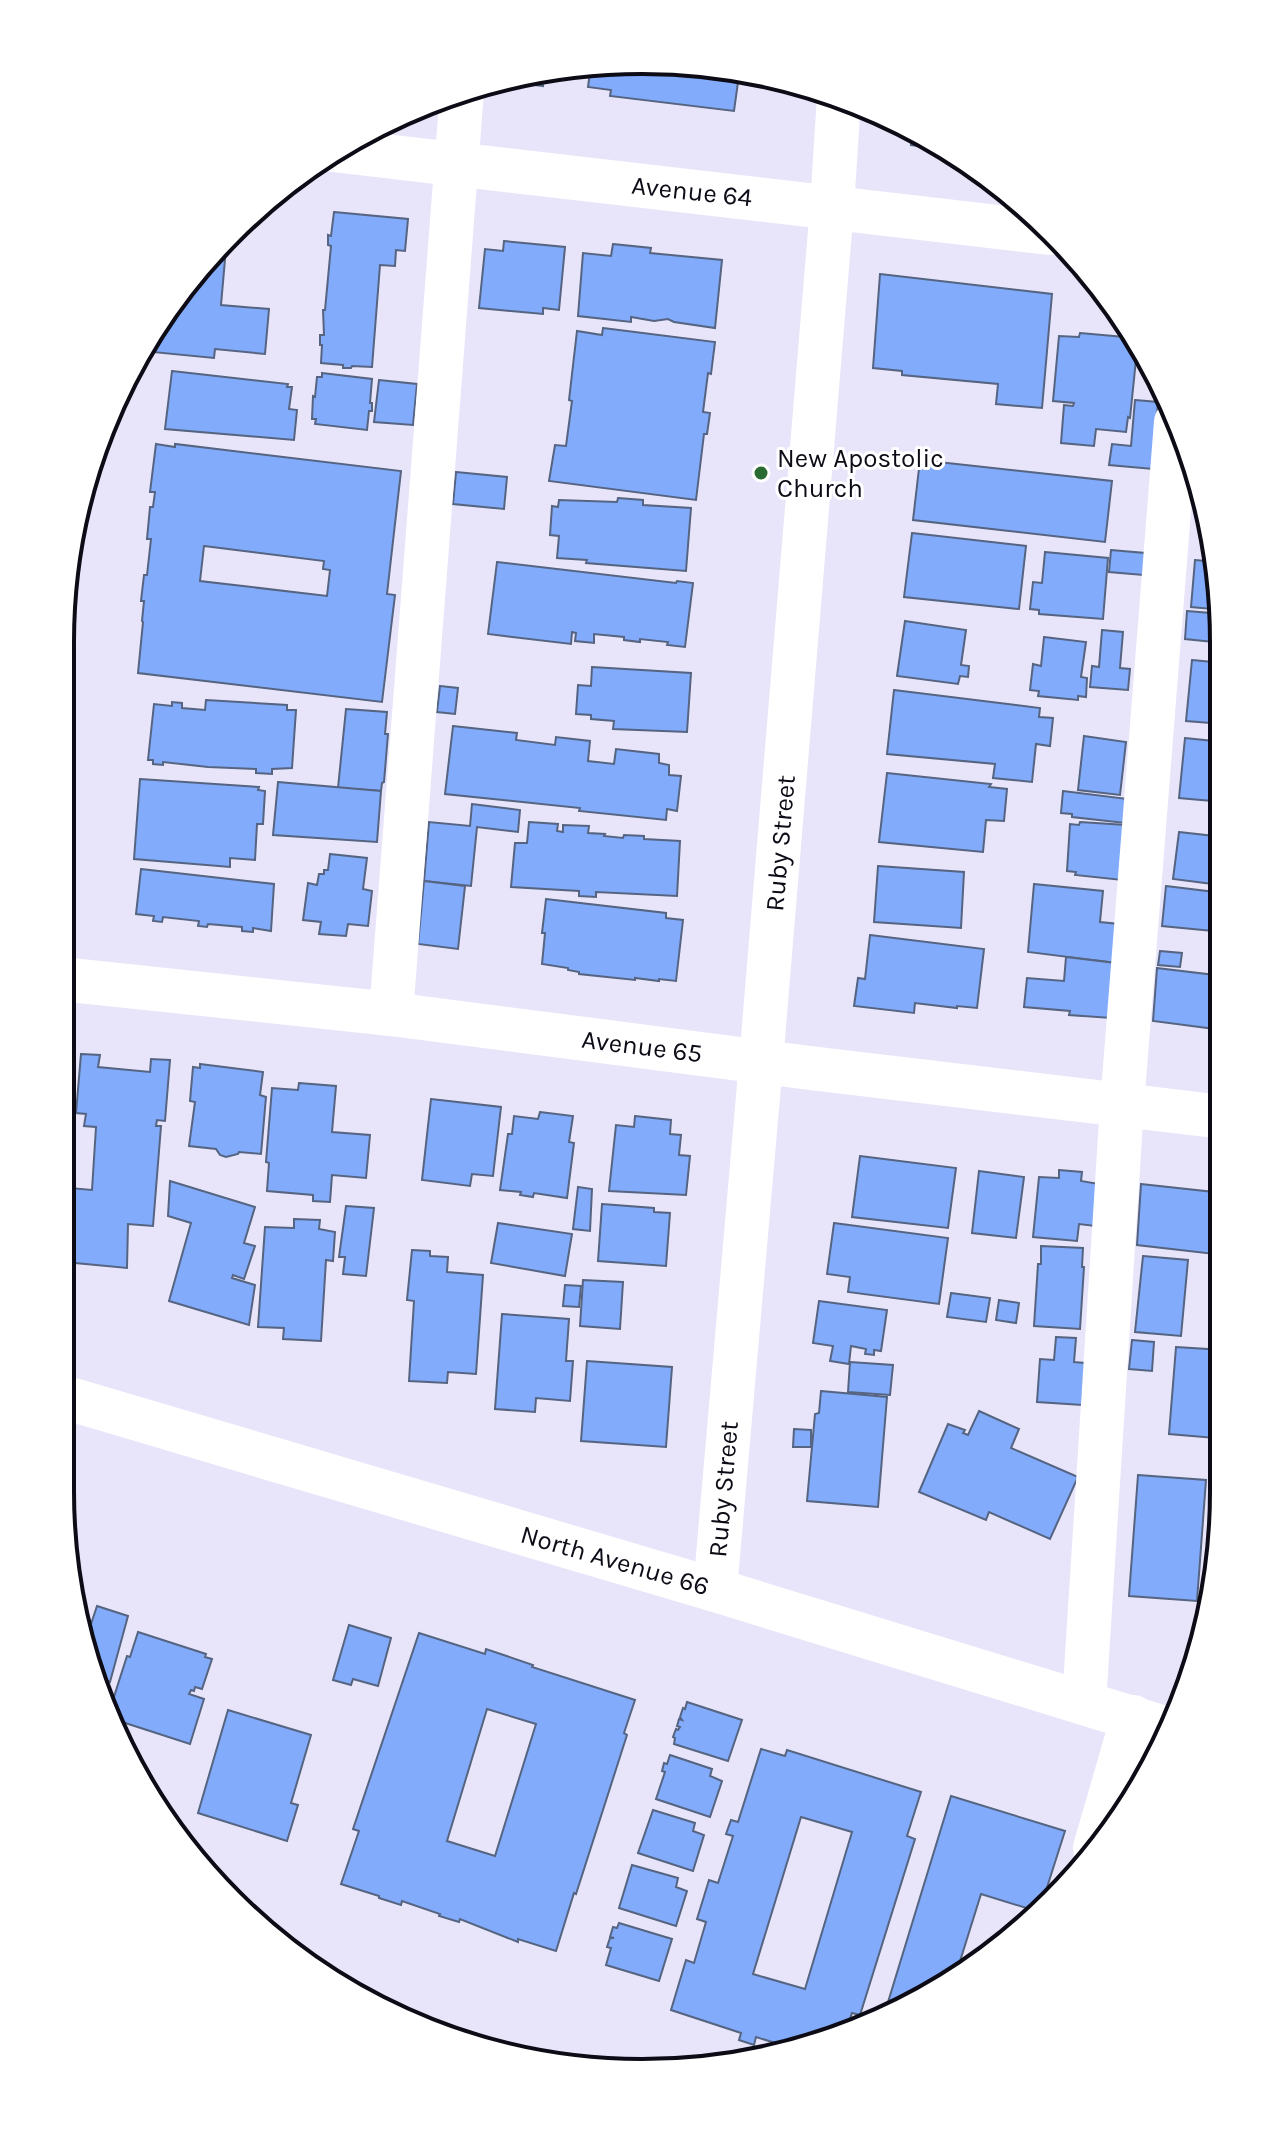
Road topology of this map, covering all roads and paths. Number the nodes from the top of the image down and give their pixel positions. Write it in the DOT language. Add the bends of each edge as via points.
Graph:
graph roads {
  1 [pos="461,103"];
  2 [pos="838,109"];
  3 [pos="354,153"];
  4 [pos="457,165"];
  5 [pos="832,207"];
  6 [pos="1034,231"];
  7 [pos="1174,444"];
  8 [pos="74,980"];
  9 [pos="391,1014"];
  10 [pos="761,1062"];
  11 [pos="1122,1105"];
  12 [pos="1210,1115"];
  13 [pos="74,1400"];
  14 [pos="715,1590"];
  15 [pos="1084,1703"];
  16 [pos="1150,1723"];
  17 [pos="1111,1811"];
  1 -- 4 [label="street"];
  2 -- 5 [label="street, Ruby Street"];
  3 -- 4 [label="street, Avenue 64"];
  4 -- 5 [label="street, Avenue 64"];
  4 -- 9 [label="street"];
  5 -- 6 [label="street, Avenue 64"];
  5 -- 10 [label="street, Ruby Street"];
  7 -- 11 [label="street"];
  8 -- 9 [label="street, Avenue 65"];
  9 -- 10 [label="street, Avenue 65"];
  10 -- 11 [label="street, Avenue 65"];
  10 -- 14 [label="street, Ruby Street"];
  11 -- 12 [label="street, Avenue 65"];
  11 -- 15 [label="street"];
  13 -- 14 [label="street, North Avenue 66"];
  14 -- 15 [label="street, North Avenue 66"];
  15 -- 16 [label="street, North Avenue 66"];
  16 -- 17 [label="street"];
}
